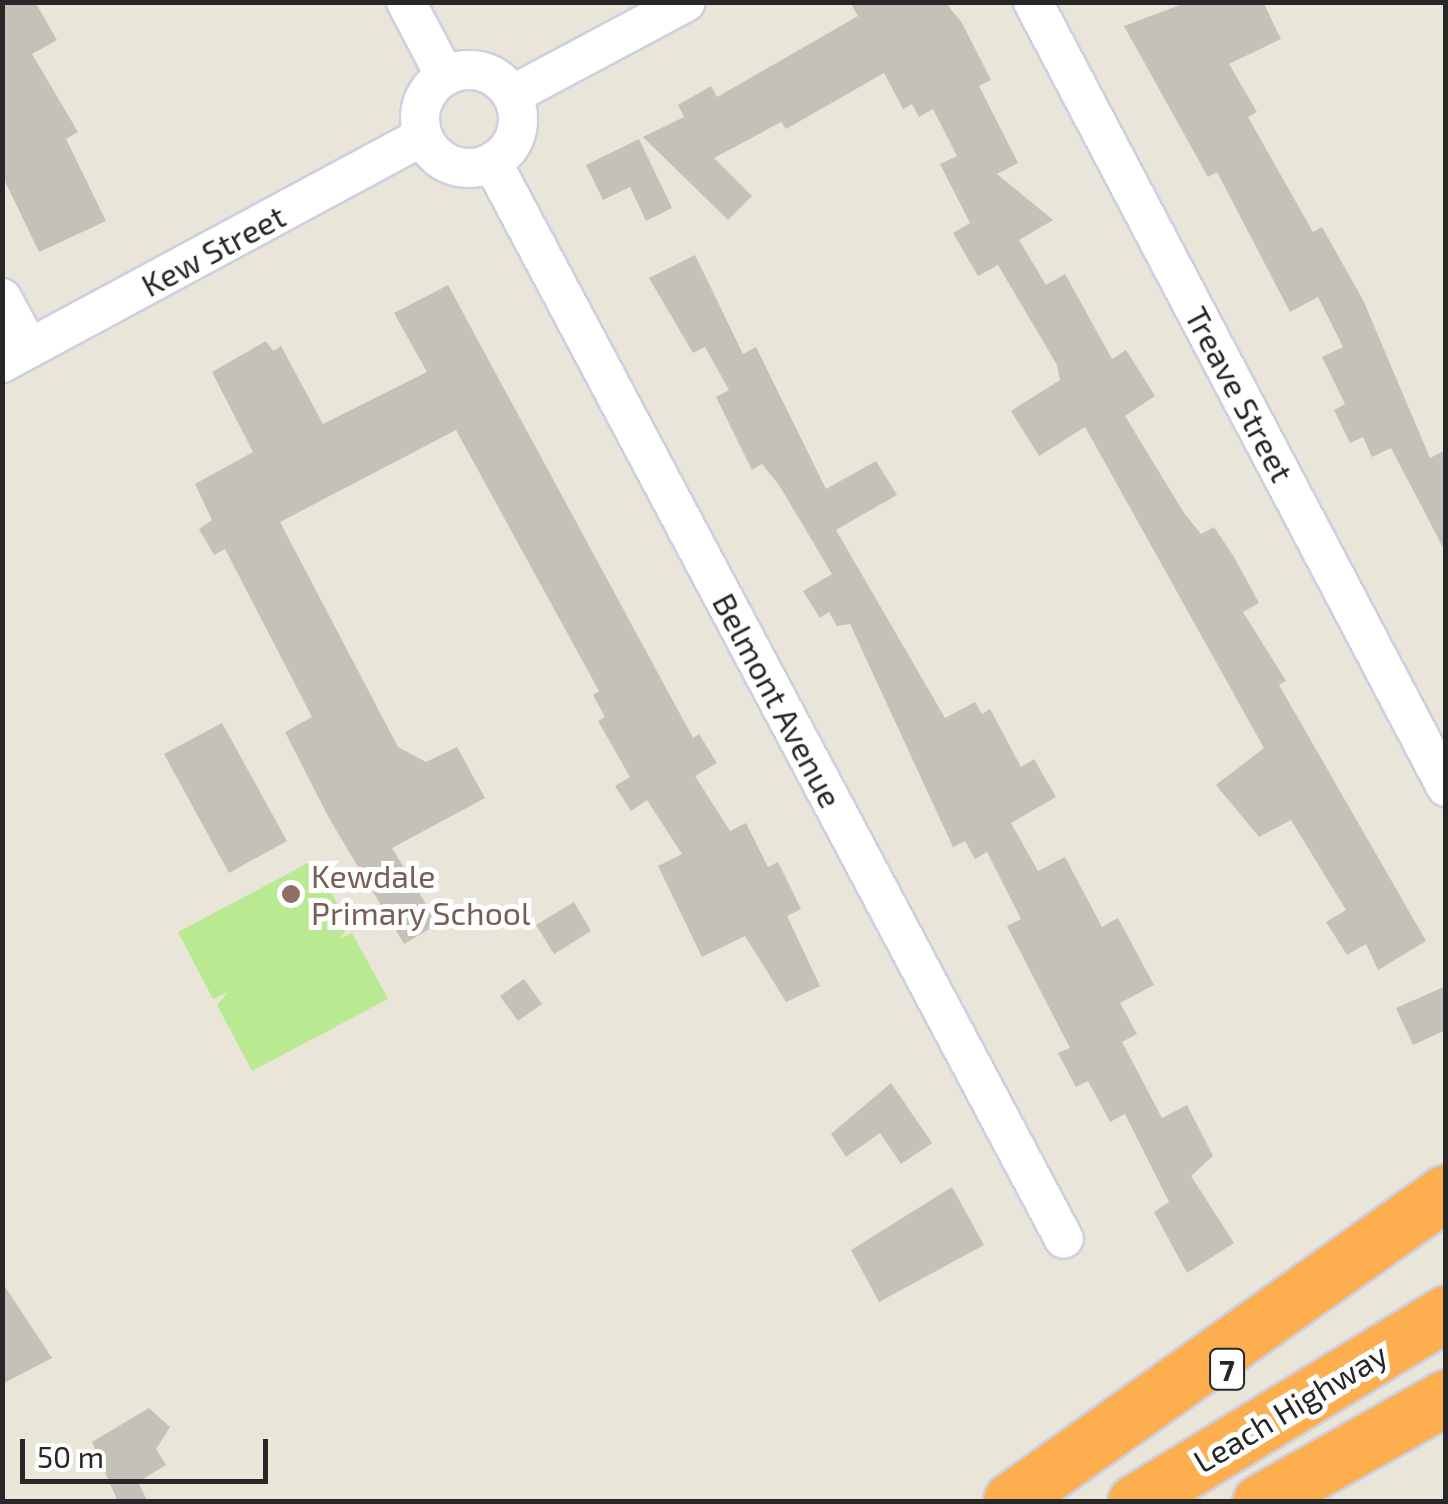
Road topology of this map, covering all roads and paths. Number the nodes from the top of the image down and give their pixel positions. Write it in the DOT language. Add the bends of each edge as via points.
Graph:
graph roads {
  1 [pos="406,2"];
  2 [pos="686,2"];
  3 [pos="1033,2"];
  4 [pos="445,76"];
  5 [pos="512,94"];
  6 [pos="423,136"];
  7 [pos="492,162"];
  8 [pos="2,298"];
  9 [pos="16,356"];
  10 [pos="1446,787"];
  11 [pos="1446,1192"];
  12 [pos="1446,1238"];
  13 [pos="1064,1239"];
  14 [pos="1446,1313"];
  15 [pos="1446,1396"];
  16 [pos="1010,1501"];
  17 [pos="1135,1502"];
  18 [pos="1260,1502"];
  1 -- 4 [label="street"];
  2 -- 5 [label="street"];
  3 -- 10 [label="street, Treave Street"];
  4 -- 5 [label="street" via="475,70"];
  4 -- 6 [label="street" via="420,108"];
  5 -- 7 [label="street" via="518,125"];
  6 -- 7 [label="street" via="444,161"];
  6 -- 9 [label="street, Kew Street"];
  7 -- 13 [label="street, Belmont Avenue"];
  8 -- 9 [label="street"];
  11 -- 16 [label="highway"];
  12 -- 16 [label="highway, Leach Highway / 7"];
  14 -- 17 [label="highway, Leach Highway / 7"];
  15 -- 18 [label="highway"];
}
